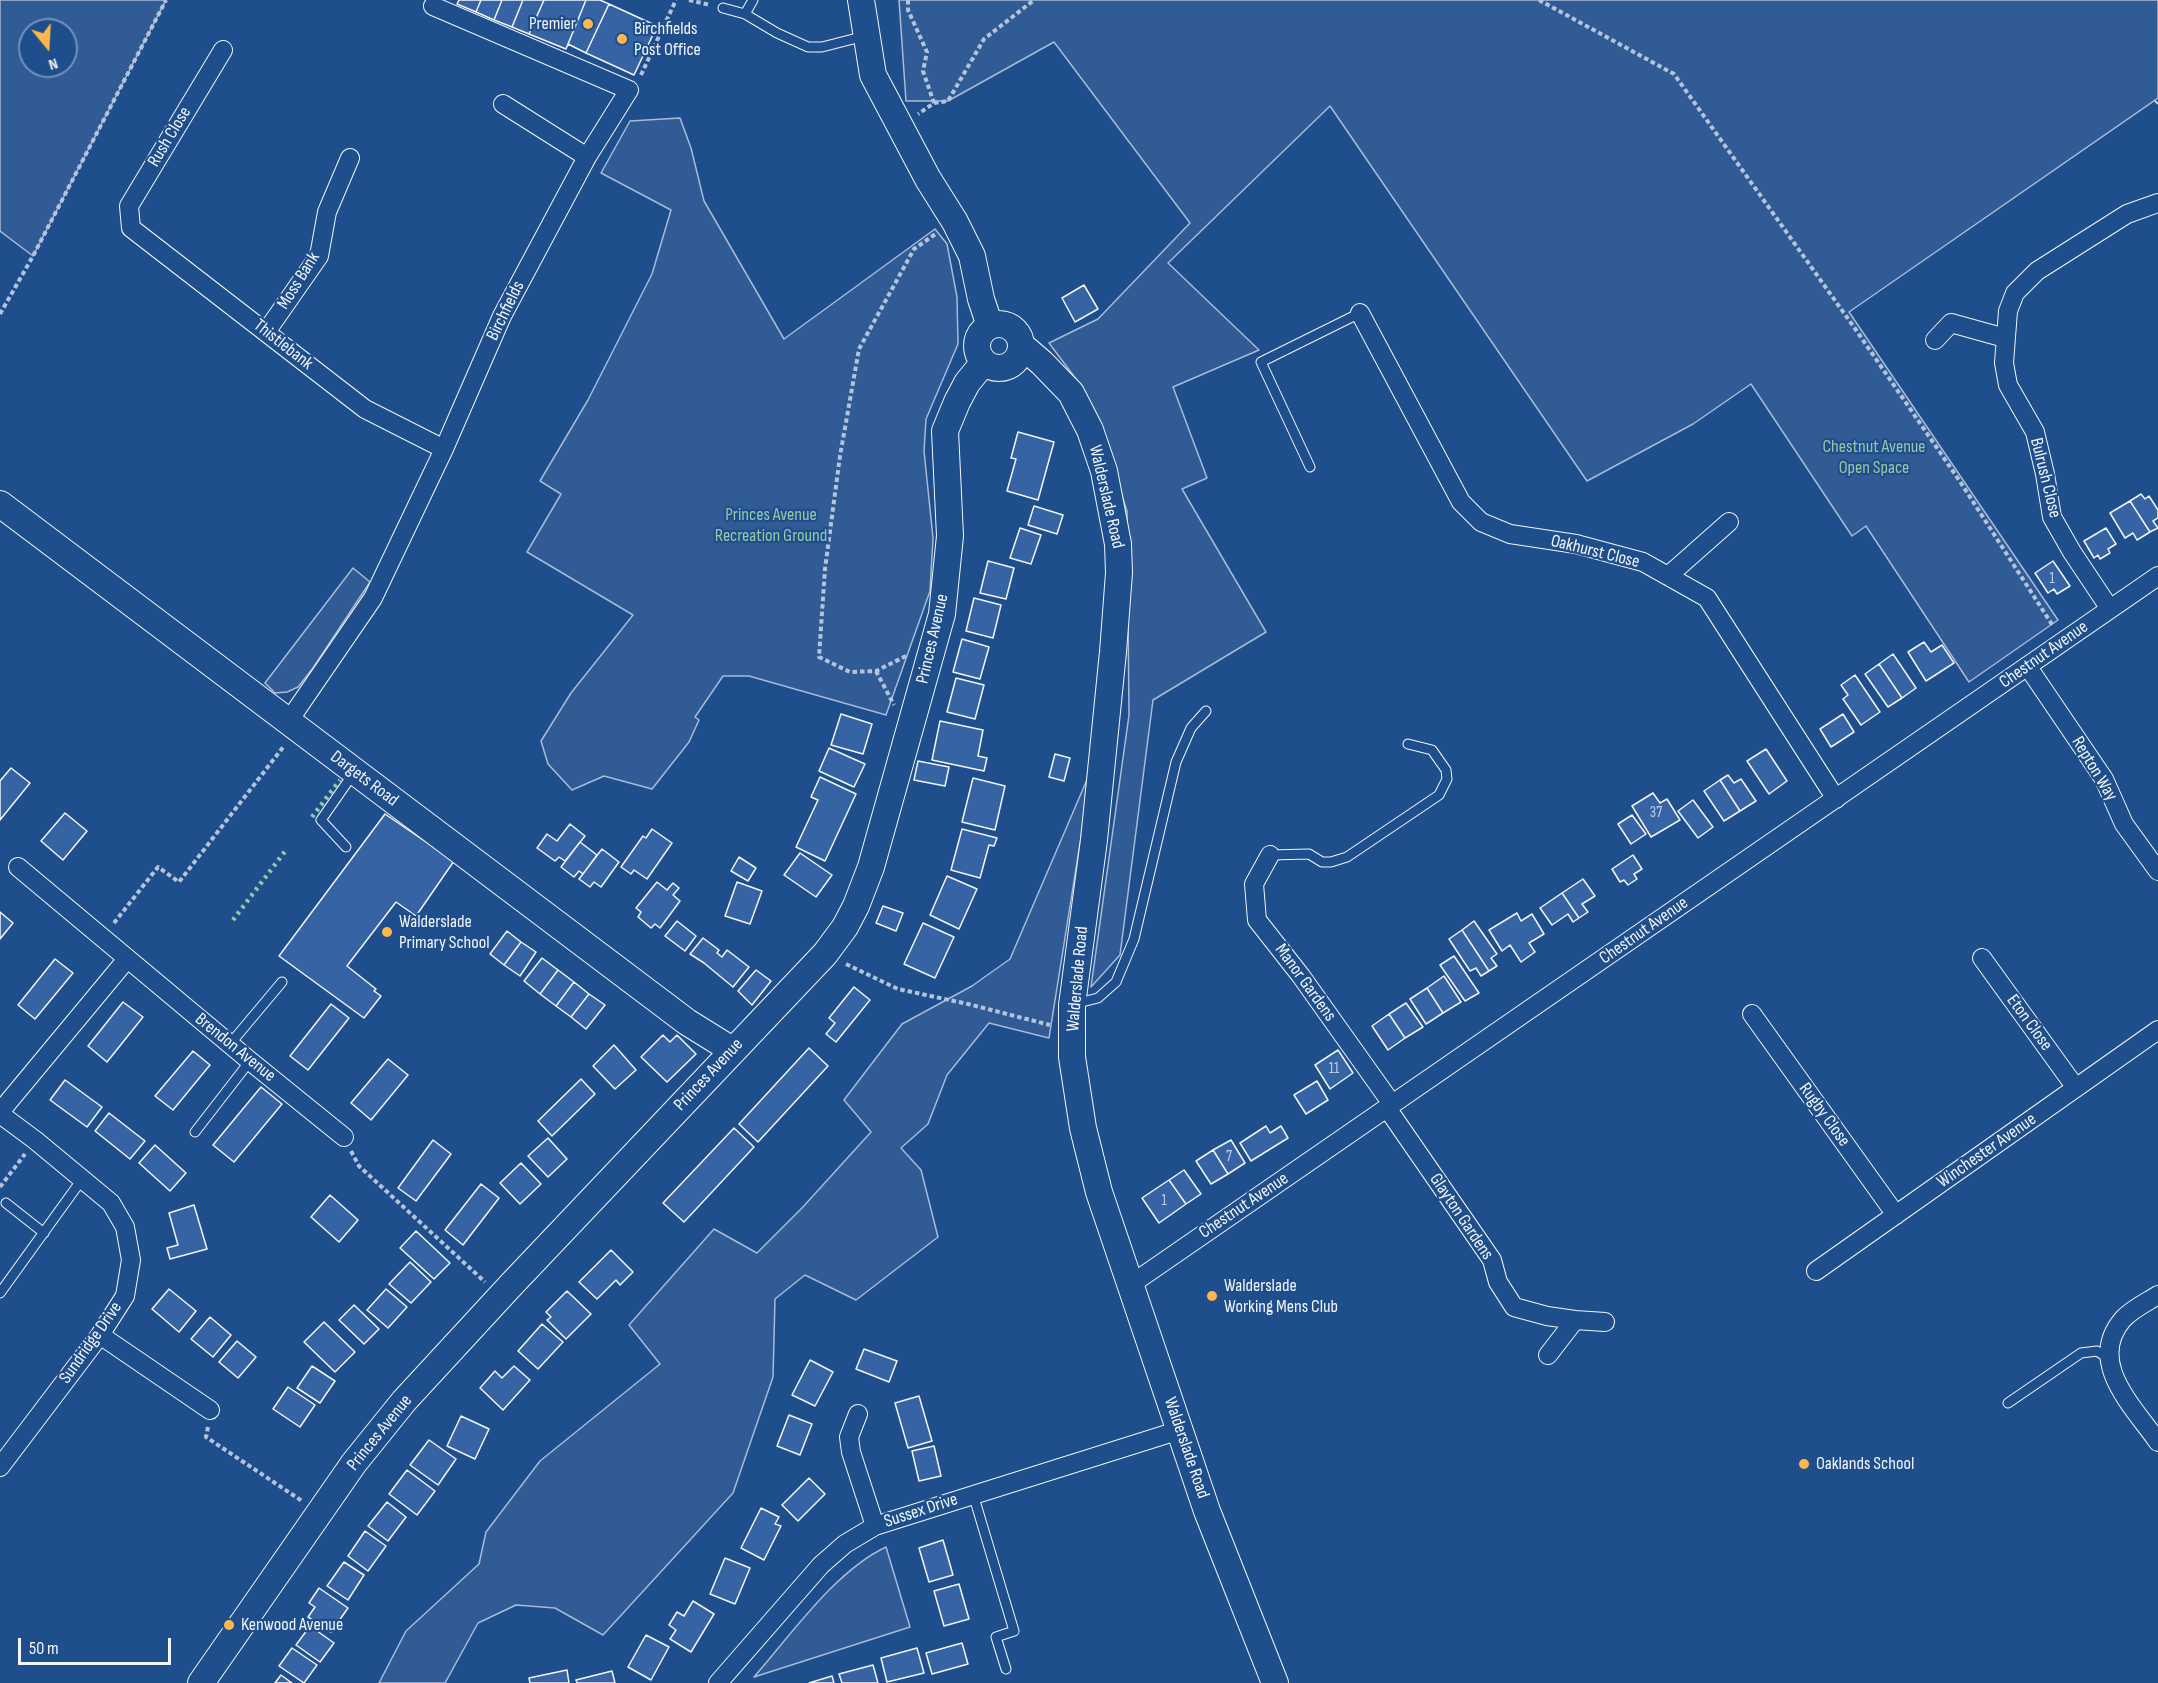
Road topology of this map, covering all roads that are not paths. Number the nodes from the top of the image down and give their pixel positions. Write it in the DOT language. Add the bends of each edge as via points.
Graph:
graph roads {
  1 [pos="753,0"];
  2 [pos="861,0"];
  3 [pos="433,6"];
  4 [pos="723,8"];
  5 [pos="745,14"];
  6 [pos="865,36"];
  7 [pos="223,50"];
  8 [pos="503,105"];
  9 [pos="350,158"];
  10 [pos="587,158"];
  11 [pos="2158,203"];
  12 [pos="131,228"];
  13 [pos="1360,313"];
  14 [pos="990,326"];
  15 [pos="266,332"];
  16 [pos="2005,338"];
  17 [pos="1935,340"];
  18 [pos="1021,345"];
  19 [pos="984,362"];
  20 [pos="444,449"];
  21 [pos="1310,467"];
  22 [pos="0,504"];
  23 [pos="1729,522"];
  24 [pos="1668,576"];
  25 [pos="2158,576"];
  26 [pos="2110,609"];
  27 [pos="2028,667"];
  28 [pos="1206,711"];
  29 [pos="292,725"];
  30 [pos="1408,744"];
  31 [pos="354,772"];
  32 [pos="1836,799"];
  33 [pos="346,848"];
  34 [pos="1270,855"];
  35 [pos="18,867"];
  36 [pos="2158,871"];
  37 [pos="127,958"];
  38 [pos="1982,958"];
  39 [pos="282,982"];
  40 [pos="1072,1005"];
  41 [pos="1752,1014"];
  42 [pos="2158,1030"];
  43 [pos="230,1044"];
  44 [pos="732,1050"];
  45 [pos="250,1061"];
  46 [pos="2076,1088"];
  47 [pos="1389,1106"];
  48 [pos="0,1113"];
  49 [pos="195,1132"];
  50 [pos="344,1137"];
  51 [pos="83,1179"];
  52 [pos="6,1203"];
  53 [pos="1896,1215"];
  54 [pos="44,1233"];
  55 [pos="1816,1271"];
  56 [pos="1130,1284"];
  57 [pos="0,1293"];
  58 [pos="2158,1295"];
  59 [pos="1575,1320"];
  60 [pos="1605,1322"];
  61 [pos="100,1335"];
  62 [pos="1548,1355"];
  63 [pos="2108,1358"];
  64 [pos="2008,1403"];
  65 [pos="210,1410"];
  66 [pos="858,1414"];
  67 [pos="1180,1430"];
  68 [pos="2158,1442"];
  69 [pos="0,1467"];
  70 [pos="973,1494"];
  71 [pos="875,1526"];
  72 [pos="1006,1669"];
  73 [pos="201,1683"];
  74 [pos="718,1683"];
  75 [pos="1275,1683"];
  1 -- 5 [label="lane"];
  2 -- 6 [label="street"];
  3 -- 10 [label="street, Birchfields" via="629,90"];
  4 -- 5 [label="lane"];
  5 -- 6 [label="lane" via="808,46 822,47"];
  6 -- 14 [label="street" via="873,75 972,256"];
  7 -- 12 [label="street, Rush Close" via="129,206"];
  8 -- 10 [label="street"];
  9 -- 15 [label="street, Moss Bank" via="327,212 319,256"];
  10 -- 20 [label="street, Birchfields" via="502,316"];
  11 -- 16 [label="street, Bulrush Close" via="2127,214 2023,283 2008,312"];
  12 -- 15 [label="street, Thistlebank"];
  13 -- 21 [label="lane" via="1261,362"];
  13 -- 24 [label="street, Oakhurst Close" via="1461,502 1481,522 1510,534 1576,544 1643,562"];
  14 -- 18 [label="street" via="1011,327"];
  14 -- 19 [label="street" via="977,343"];
  15 -- 20 [label="street, Thistlebank" via="365,409"];
  16 -- 17 [label="street" via="1951,322"];
  16 -- 26 [label="street, Bulrush Close" via="2008,385 2035,432 2052,517"];
  18 -- 19 [label="street" via="1011,364 997,368"];
  18 -- 40 [label="street, Walderslade Road" via="1071,393 1090,430 1104,471 1118,544 1113,652"];
  19 -- 44 [label="street, Princes Avenue" via="967,383 945,431 950,536 942,614 871,867 845,927 825,954"];
  20 -- 29 [label="street, Birchfields" via="373,598"];
  22 -- 29 [label="street, Dargets Road"];
  23 -- 24 [label="street"];
  24 -- 32 [label="street, Oakhurst Close" via="1707,598"];
  25 -- 26 [label="street, Chestnut Avenue"];
  26 -- 27 [label="street, Chestnut Avenue"];
  27 -- 32 [label="street, Chestnut Avenue"];
  27 -- 36 [label="street, Repton Way" via="2104,779 2124,824"];
  28 -- 40 [label="lane" via="1191,728 1176,762 1134,939 1116,982 1098,998"];
  29 -- 31 [label="street, Dargets Road"];
  30 -- 34 [label="lane" via="1432,750 1446,770 1447,779 1439,795 1347,857 1322,862 1309,854"];
  31 -- 33 [label="lane" via="321,820"];
  31 -- 44 [label="street, Dargets Road" via="677,1015"];
  32 -- 47 [label="street, Chestnut Avenue"];
  34 -- 47 [label="street, Manor Gardens" via="1254,884 1257,920"];
  35 -- 37 [label="street, Brendon Avenue"];
  37 -- 43 [label="street, Brendon Avenue"];
  37 -- 48 [label="street"];
  38 -- 46 [label="street, Eton Close"];
  39 -- 43 [label="lane"];
  40 -- 56 [label="street, Walderslade Road" via="1072,1056 1083,1128"];
  41 -- 53 [label="street, Rugby Close"];
  42 -- 46 [label="street, Winchester Avenue"];
  43 -- 45 [label="street, Brendon Avenue"];
  44 -- 73 [label="street, Princes Avenue" via="404,1401 354,1463"];
  45 -- 49 [label="lane"];
  45 -- 50 [label="street, Brendon Avenue"];
  46 -- 53 [label="street, Winchester Avenue"];
  47 -- 56 [label="street, Chestnut Avenue"];
  47 -- 59 [label="street, Glayton Gardens" via="1492,1260 1498,1282 1514,1307"];
  48 -- 51 [label="street, Sundridge Drive"];
  51 -- 54 [label="lane"];
  51 -- 61 [label="street, Sundridge Drive" via="111,1203 125,1227 131,1260 125,1296"];
  52 -- 54 [label="lane"];
  53 -- 55 [label="street, Winchester Avenue"];
  54 -- 57 [label="lane"];
  56 -- 67 [label="street, Walderslade Road"];
  58 -- 63 [label="street" via="2125,1318 2112,1335"];
  59 -- 60 [label="street, Glayton Gardens"];
  59 -- 62 [label="street"];
  61 -- 65 [label="street"];
  61 -- 69 [label="street, Sundridge Drive"];
  63 -- 64 [label="lane" via="2097,1351 2081,1353"];
  63 -- 68 [label="street" via="2114,1379"];
  66 -- 71 [label="street" via="849,1437 851,1452"];
  67 -- 70 [label="street, Sussex Drive"];
  67 -- 75 [label="street, Walderslade Road"];
  70 -- 71 [label="street, Sussex Drive"];
  70 -- 72 [label="lane" via="1014,1631 996,1637"];
  71 -- 74 [label="street, Sussex Drive" via="845,1544 822,1565"];
}
